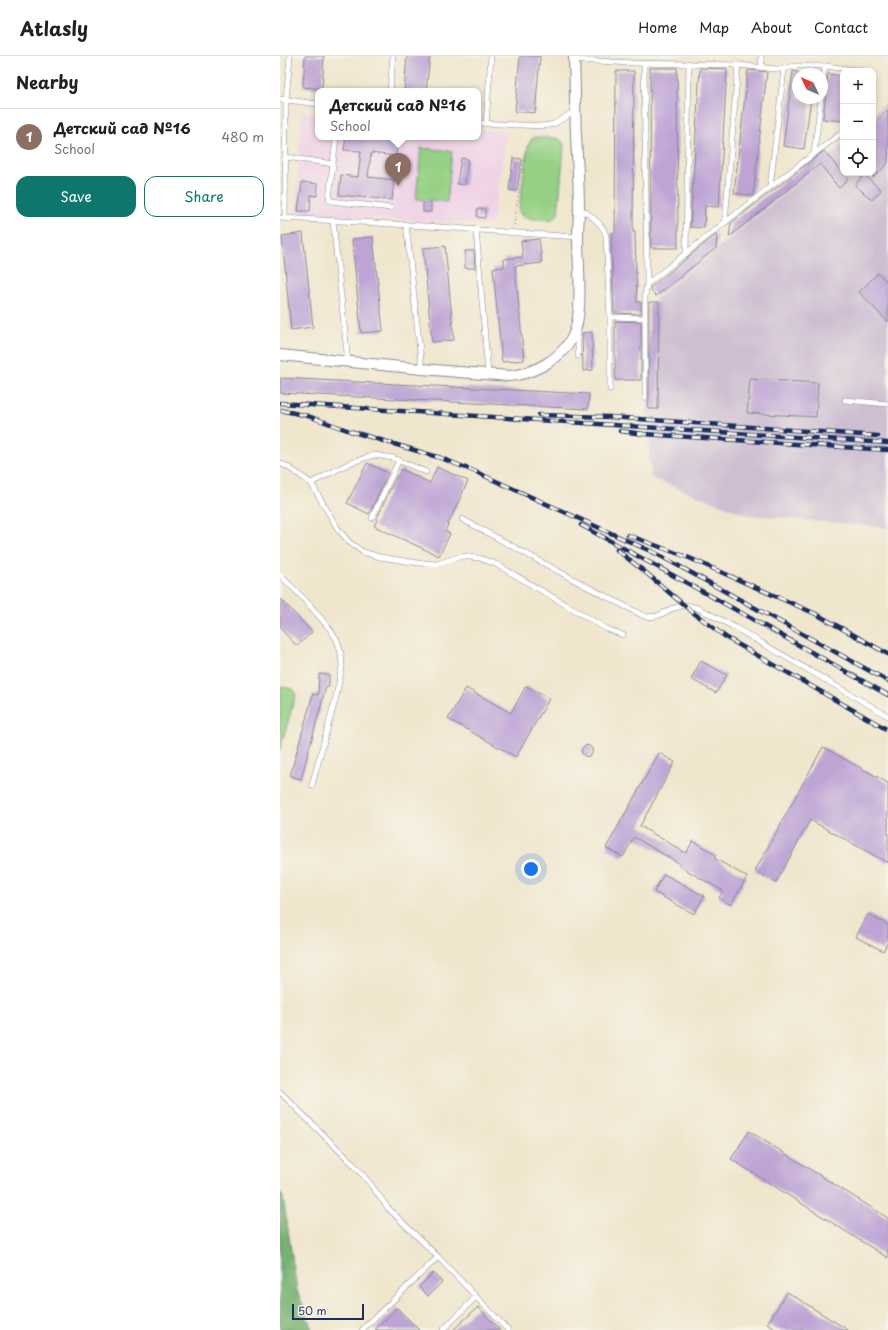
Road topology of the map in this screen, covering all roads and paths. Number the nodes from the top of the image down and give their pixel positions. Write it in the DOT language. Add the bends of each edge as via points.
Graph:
graph roads {
  1 [pos="290,56"];
  2 [pos="393,56"];
  3 [pos="491,56"];
  4 [pos="761,56"];
  5 [pos="574,58"];
  6 [pos="690,63"];
  7 [pos="644,64"];
  8 [pos="738,65"];
  9 [pos="825,66"];
  10 [pos="762,68"];
  11 [pos="844,68"];
  12 [pos="784,69"];
  13 [pos="390,88"];
  14 [pos="280,99"];
  15 [pos="286,100"];
  16 [pos="315,104"];
  17 [pos="820,104"];
  18 [pos="575,111"];
  19 [pos="481,122"];
  20 [pos="486,123"];
  21 [pos="840,134"];
  22 [pos="336,140"];
  23 [pos="814,154"];
  24 [pos="286,157"];
  25 [pos="524,158"];
  26 [pos="333,164"];
  27 [pos="770,187"];
  28 [pos="391,208"];
  29 [pos="579,208"];
  30 [pos="283,218"];
  31 [pos="333,221"];
  32 [pos="725,222"];
  33 [pos="406,224"];
  34 [pos="476,229"];
  35 [pos="515,233"];
  36 [pos="578,237"];
  37 [pos="686,254"];
  38 [pos="647,284"];
  39 [pos="610,317"];
  40 [pos="645,318"];
  41 [pos="578,323"];
  42 [pos="280,355"];
  43 [pos="578,356"];
  44 [pos="348,362"];
  45 [pos="422,369"];
  46 [pos="488,374"];
  47 [pos="610,389"];
  48 [pos="645,398"];
  49 [pos="845,400"];
  50 [pos="888,404"];
  51 [pos="399,460"];
  52 [pos="280,462"];
  53 [pos="426,472"];
  54 [pos="311,483"];
  55 [pos="372,518"];
  56 [pos="462,519"];
  57 [pos="280,575"];
  58 [pos="623,635"];
  59 [pos="888,716"];
  60 [pos="312,785"];
  61 [pos="280,1092"];
  62 [pos="438,1257"];
  63 [pos="476,1297"];
  64 [pos="362,1330"];
  65 [pos="443,1330"];
  66 [pos="508,1330"];
  1 -- 15 [label="lane"];
  2 -- 13 [label="lane"];
  3 -- 20 [label="lane"];
  4 -- 10 [label="lane"];
  5 -- 7 [label="lane"];
  5 -- 18 [label="street"];
  6 -- 7 [label="lane"];
  6 -- 8 [label="lane"];
  6 -- 37 [label="lane"];
  7 -- 38 [label="lane"];
  8 -- 10 [label="lane"];
  8 -- 32 [label="lane"];
  9 -- 11 [label="lane"];
  9 -- 12 [label="lane" via="794,66"];
  10 -- 12 [label="lane"];
  12 -- 27 [label="lane"];
  14 -- 15 [label="lane"];
  15 -- 16 [label="lane"];
  15 -- 24 [label="lane"];
  17 -- 23 [label="lane"];
  18 -- 20 [label="lane" via="554,124 543,126"];
  18 -- 29 [label="street"];
  19 -- 20 [label="lane"];
  21 -- 23 [label="lane"];
  22 -- 26 [label="lane"];
  23 -- 27 [label="lane"];
  24 -- 26 [label="lane"];
  24 -- 30 [label="lane"];
  25 -- 35 [label="path" via="514,221"];
  26 -- 28 [label="lane" via="328,195 331,201"];
  27 -- 32 [label="lane"];
  29 -- 36 [label="street"];
  29 -- 39 [label="lane" via="605,230"];
  30 -- 31 [label="lane"];
  31 -- 33 [label="lane"];
  31 -- 44 [label="lane"];
  32 -- 37 [label="lane"];
  33 -- 34 [label="lane"];
  33 -- 45 [label="lane"];
  34 -- 35 [label="lane"];
  34 -- 46 [label="lane"];
  35 -- 36 [label="lane"];
  36 -- 41 [label="street"];
  37 -- 38 [label="lane"];
  38 -- 40 [label="lane"];
  39 -- 40 [label="lane"];
  39 -- 47 [label="lane"];
  40 -- 48 [label="lane"];
  41 -- 43 [label="lane"];
  41 -- 46 [label="street" via="564,349 554,359 533,371 519,375"];
  42 -- 44 [label="street"];
  44 -- 45 [label="street"];
  45 -- 46 [label="street"];
  49 -- 50 [label="lane"];
  51 -- 53 [label="lane"];
  51 -- 54 [label="lane" via="374,455 332,471"];
  51 -- 55 [label="lane"];
  52 -- 54 [label="lane"];
  54 -- 58 [label="lane" via="338,529 349,542 363,552 380,557 437,564 462,556 479,558 496,564 606,629"];
  56 -- 59 [label="lane" via="646,617 658,616 685,606 698,608"];
  57 -- 60 [label="lane" via="330,628 341,653 342,666 336,697"];
  61 -- 62 [label="lane" via="353,1164 388,1208"];
  62 -- 63 [label="lane"];
  62 -- 64 [label="lane"];
  63 -- 65 [label="lane"];
  63 -- 66 [label="lane"];
}
